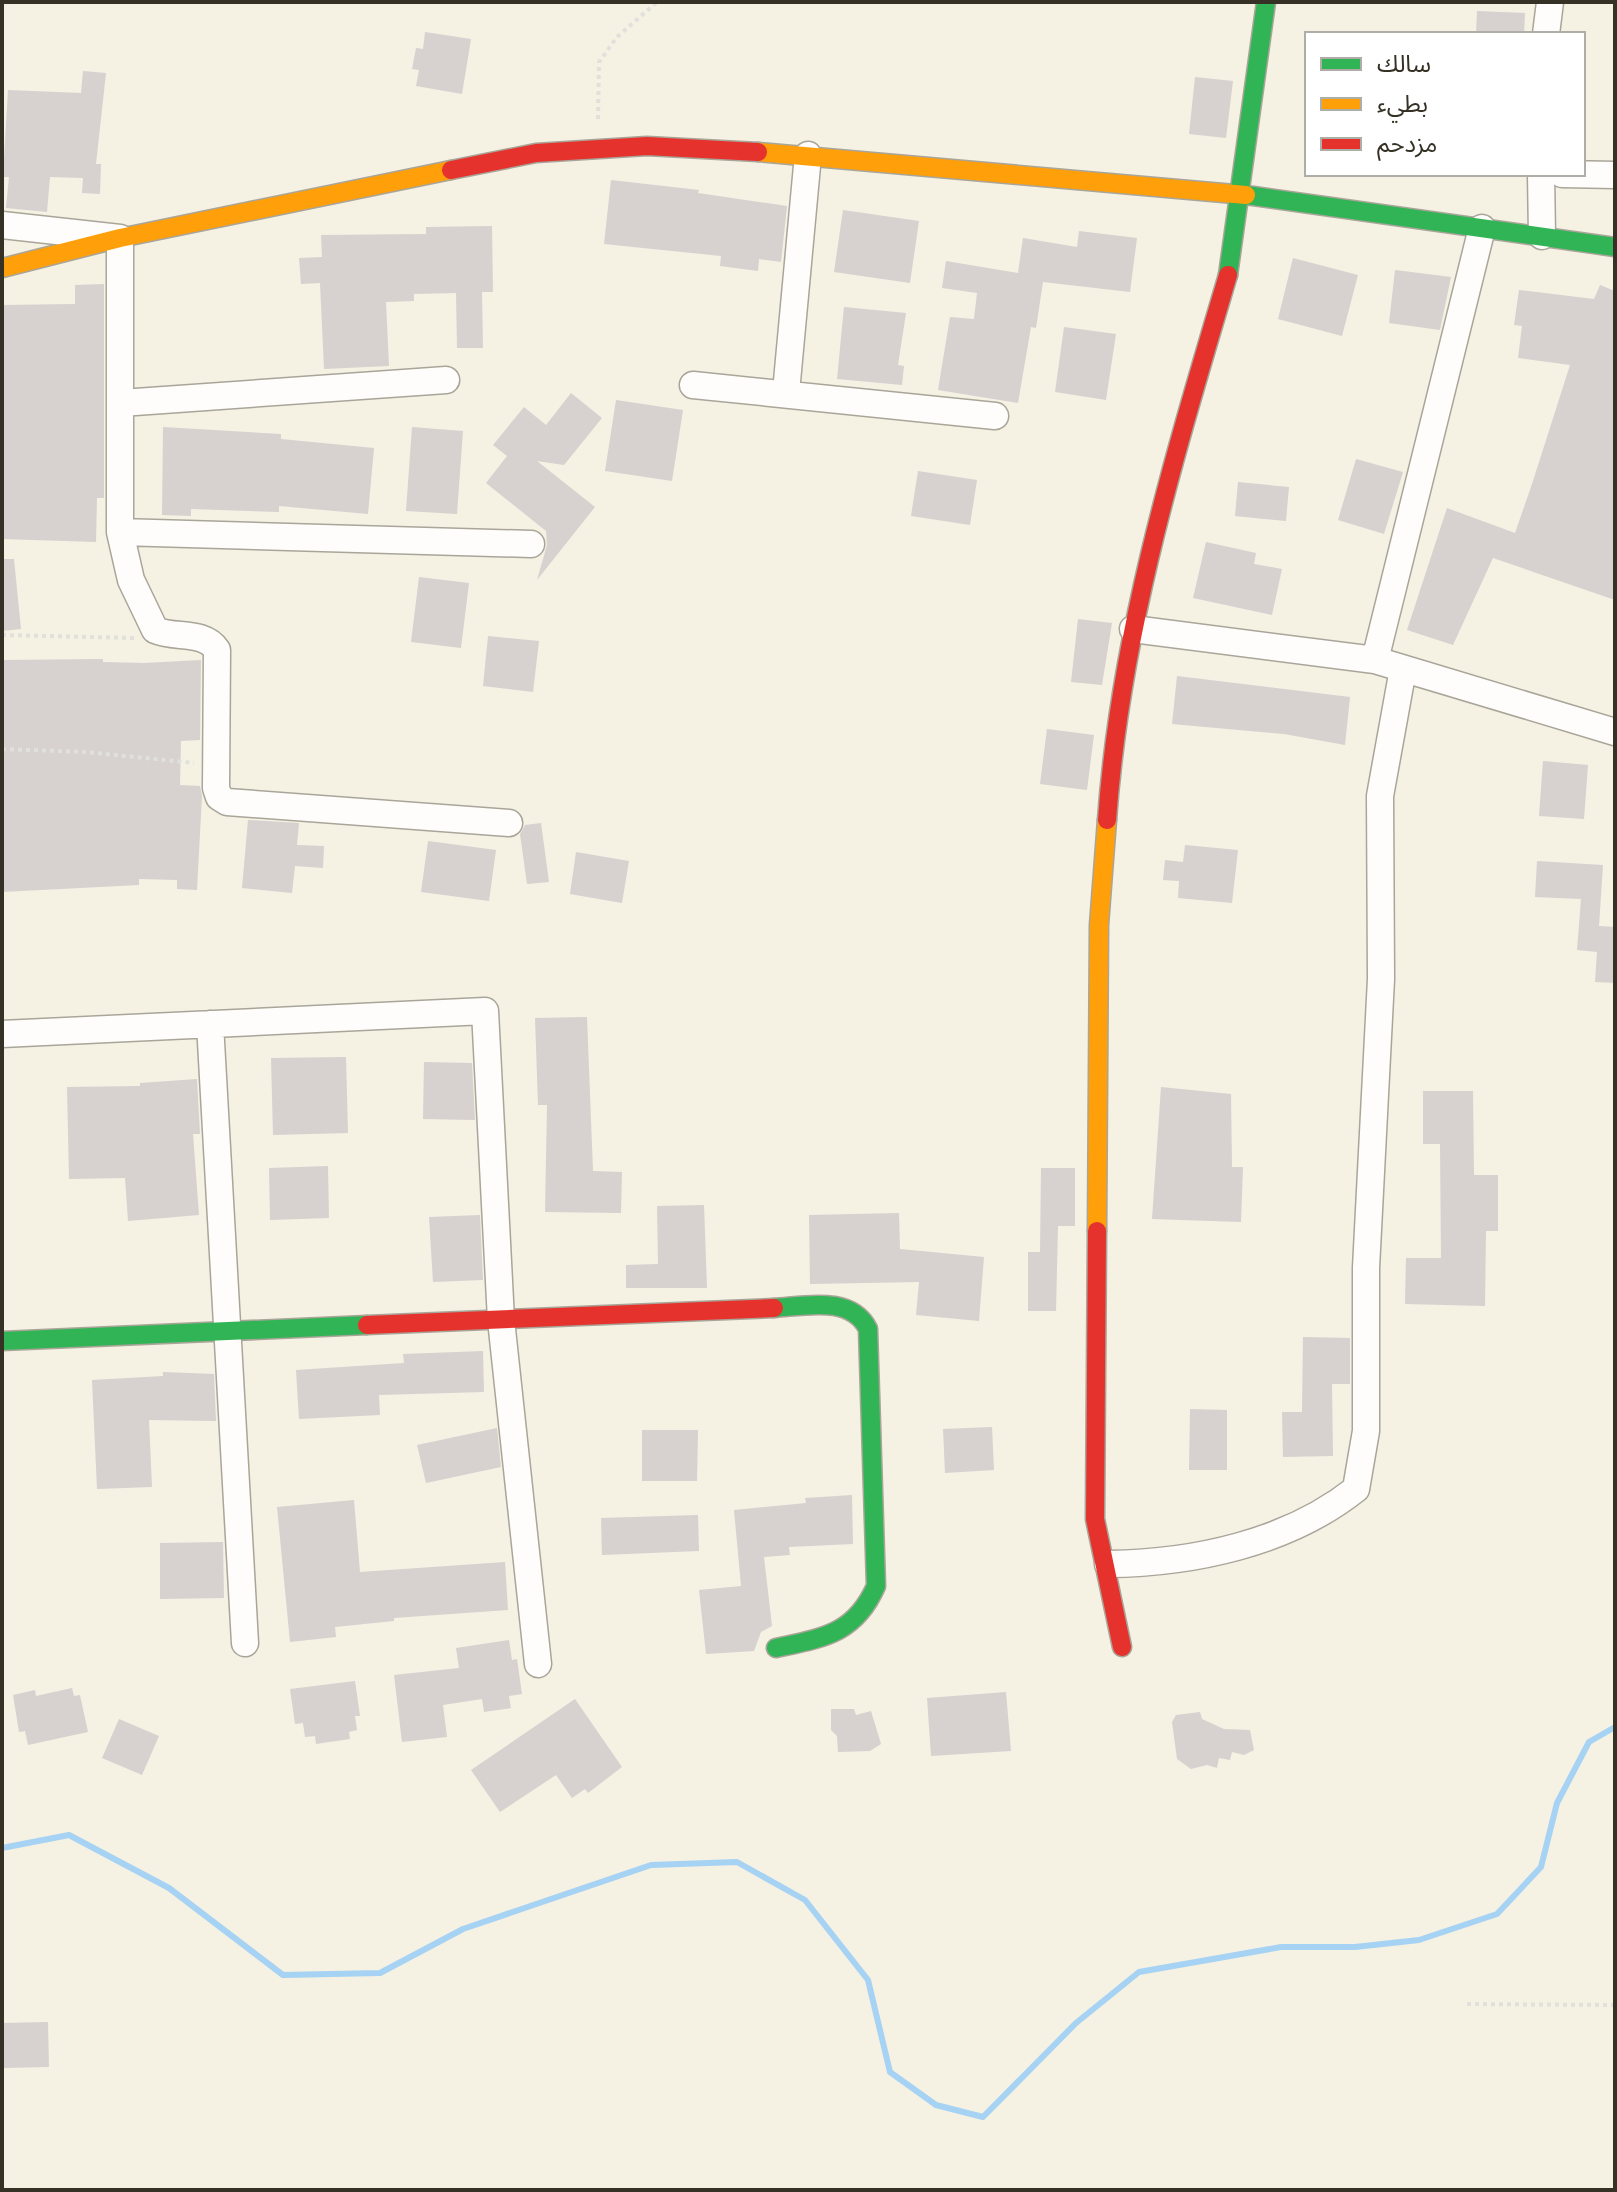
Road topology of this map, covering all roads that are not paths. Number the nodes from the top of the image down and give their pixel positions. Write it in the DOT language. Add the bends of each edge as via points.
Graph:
graph roads {
  1 [pos="1266,2"];
  2 [pos="1550,2"];
  3 [pos="1546,32"];
  4 [pos="808,155"];
  5 [pos="1585,174"];
  6 [pos="1615,175"];
  7 [pos="1541,176"];
  8 [pos="1243,195"];
  9 [pos="2,225"];
  10 [pos="1482,228"];
  11 [pos="1542,236"];
  12 [pos="120,238"];
  13 [pos="1615,247"];
  14 [pos="2,268"];
  15 [pos="446,380"];
  16 [pos="693,385"];
  17 [pos="786,392"];
  18 [pos="121,403"];
  19 [pos="995,416"];
  20 [pos="120,532"];
  21 [pos="531,544"];
  22 [pos="1133,629"];
  23 [pos="1375,660"];
  24 [pos="1403,669"];
  25 [pos="1615,732"];
  26 [pos="509,823"];
  27 [pos="210,1024"];
  28 [pos="2,1034"];
  29 [pos="501,1320"];
  30 [pos="227,1333"];
  31 [pos="2,1341"];
  32 [pos="1108,1564"];
  33 [pos="245,1643"];
  34 [pos="1122,1647"];
  35 [pos="776,1648"];
  36 [pos="538,1664"];
  1 -- 8 [label="street"];
  2 -- 3 [label="street"];
  4 -- 8 [label="street"];
  4 -- 12 [label="street" via="647,146 536,153"];
  4 -- 17 [label="street"];
  5 -- 6 [label="street"];
  7 -- 11 [label="street"];
  8 -- 10 [label="street"];
  8 -- 22 [label="street" via="1222,303 1167,482"];
  9 -- 12 [label="street"];
  10 -- 11 [label="street"];
  10 -- 23 [label="street"];
  11 -- 13 [label="street"];
  12 -- 14 [label="street"];
  12 -- 18 [label="street"];
  15 -- 18 [label="street"];
  16 -- 17 [label="street"];
  17 -- 19 [label="street"];
  18 -- 20 [label="street"];
  20 -- 21 [label="street"];
  20 -- 26 [label="street" via="131,580 155,630 204,638 217,650 219,797 227,802"];
  22 -- 23 [label="street"];
  22 -- 32 [label="street" via="1110,774 1099,925 1095,1519"];
  23 -- 24 [label="street"];
  24 -- 25 [label="street"];
  24 -- 32 [label="street" via="1380,796 1381,979 1366,1268 1366,1431 1356,1489 1324,1515 1260,1539 1162,1564"];
  27 -- 28 [label="street"];
  27 -- 29 [label="street" via="485,1011"];
  27 -- 30 [label="street"];
  29 -- 30 [label="street"];
  29 -- 35 [label="street" via="834,1305 853,1309 863,1318 870,1336 876,1586 868,1609 839,1633"];
  29 -- 36 [label="street"];
  30 -- 31 [label="street"];
  30 -- 33 [label="street"];
  32 -- 34 [label="street"];
}
